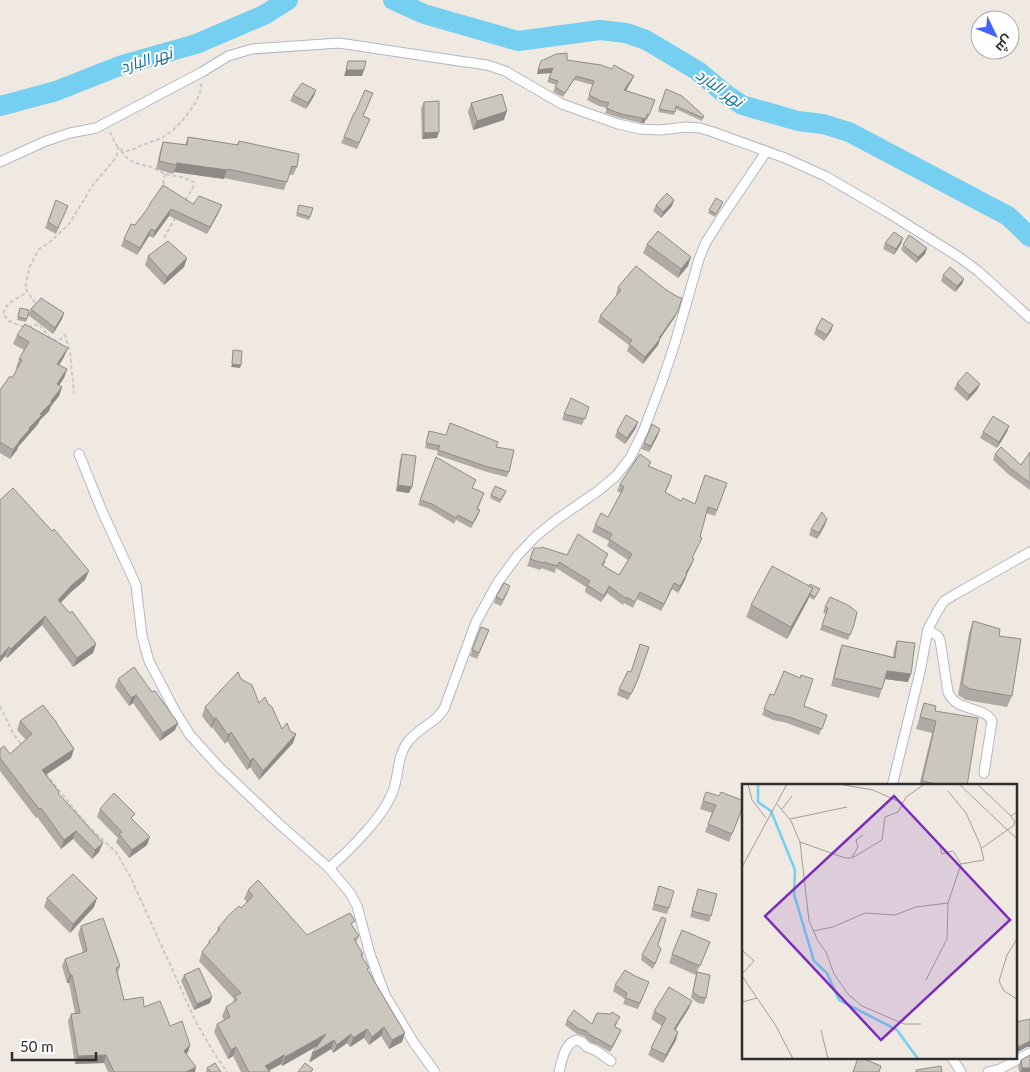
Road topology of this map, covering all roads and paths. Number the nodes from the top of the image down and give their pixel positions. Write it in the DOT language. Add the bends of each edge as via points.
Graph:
graph roads {
  1 [pos="200,73"];
  2 [pos="105,123"];
  3 [pos="119,148"];
  4 [pos="766,152"];
  5 [pos="0,162"];
  6 [pos="165,174"];
  7 [pos="165,192"];
  8 [pos="184,202"];
  9 [pos="176,216"];
  10 [pos="164,238"];
  11 [pos="28,292"];
  12 [pos="35,303"];
  13 [pos="1030,318"];
  14 [pos="74,393"];
  15 [pos="79,454"];
  16 [pos="1030,552"];
  17 [pos="928,631"];
  18 [pos="0,706"];
  19 [pos="26,749"];
  20 [pos="42,769"];
  21 [pos="984,773"];
  22 [pos="892,784"];
  23 [pos="329,868"];
  24 [pos="1030,1053"];
  25 [pos="1018,1059"];
  26 [pos="953,1060"];
  27 [pos="1017,1060"];
  28 [pos="611,1061"];
  29 [pos="228,1072"];
  30 [pos="435,1072"];
  31 [pos="559,1072"];
  32 [pos="961,1072"];
  33 [pos="988,1072"];
  1 -- 2 [label="street"];
  1 -- 3 [label="path" via="202,87 199,96 178,126 168,134 129,151"];
  1 -- 4 [label="street" via="228,56 252,49 339,44 487,65 505,71 562,104 618,124 660,130 700,128"];
  2 -- 3 [label="path"];
  2 -- 5 [label="street" via="46,141"];
  3 -- 6 [label="path" via="129,160"];
  3 -- 11 [label="path" via="69,224 38,249 30,266 25,288"];
  4 -- 13 [label="street" via="825,176 959,256"];
  4 -- 23 [label="street" via="706,242 663,380 630,458 616,476 536,536 498,582 476,622 444,709 407,743 388,801 374,822"];
  6 -- 7 [label="path"];
  6 -- 8 [label="path" via="194,182"];
  9 -- 10 [label="path"];
  11 -- 12 [label="path"];
  11 -- 14 [label="path" via="8,304 3,314 8,322 24,328 39,324 56,341 65,335"];
  15 -- 23 [label="street" via="136,585 142,636 149,661 175,711 190,735 219,766"];
  16 -- 17 [label="street" via="944,601"];
  17 -- 21 [label="street" via="940,640 951,698 956,704 988,715 992,721"];
  17 -- 22 [label="street"];
  18 -- 19 [label="path" via="14,735"];
  20 -- 29 [label="path" via="88,826 116,852 196,1022"];
  23 -- 30 [label="street" via="357,906 385,995"];
  24 -- 25 [label="street"];
  26 -- 32 [label="street"];
  27 -- 33 [label="street"];
  28 -- 31 [label="street" via="576,1040 570,1042"];
}
